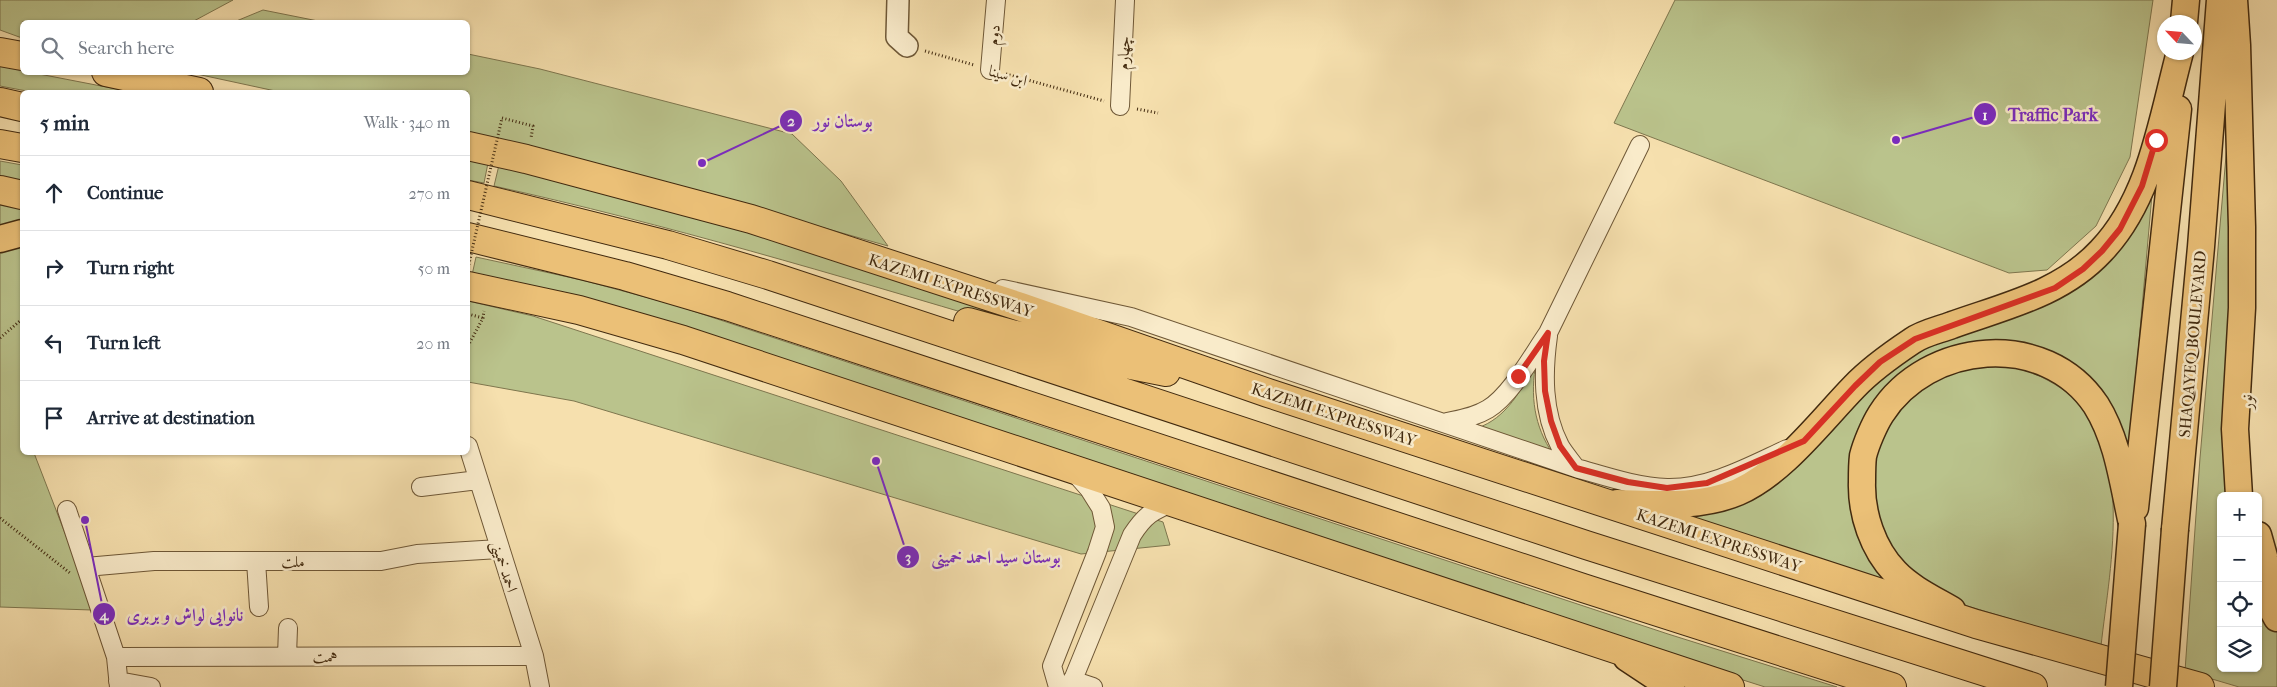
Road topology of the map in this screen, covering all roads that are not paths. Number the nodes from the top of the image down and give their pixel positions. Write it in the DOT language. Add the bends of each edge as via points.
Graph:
graph roads {
  1 [pos="898,0"];
  2 [pos="996,0"];
  3 [pos="1125,0"];
  4 [pos="2186,0"];
  5 [pos="2220,0"];
  6 [pos="2234,0"];
  7 [pos="2185,15"];
  8 [pos="0,43"];
  9 [pos="907,46"];
  10 [pos="0,52"];
  11 [pos="20,53"];
  12 [pos="20,54"];
  13 [pos="2179,60"];
  14 [pos="2181,60"];
  15 [pos="990,70"];
  16 [pos="120,75"];
  17 [pos="189,90"];
  18 [pos="0,102"];
  19 [pos="1120,106"];
  20 [pos="20,107"];
  21 [pos="0,144"];
  22 [pos="1640,145"];
  23 [pos="470,146"];
  24 [pos="20,148"];
  25 [pos="0,190"];
  26 [pos="20,195"];
  27 [pos="470,195"];
  28 [pos="20,234"];
  29 [pos="470,237"];
  30 [pos="0,239"];
  31 [pos="882,262"];
  32 [pos="470,286"];
  33 [pos="2242,308"];
  34 [pos="873,310"];
  35 [pos="1548,333"];
  36 [pos="1268,393"];
  37 [pos="1445,422"];
  38 [pos="1804,441"];
  39 [pos="470,453"];
  40 [pos="1070,468"];
  41 [pos="1576,468"];
  42 [pos="478,480"];
  43 [pos="421,487"];
  44 [pos="2238,492"];
  45 [pos="2253,492"];
  46 [pos="1174,502"];
  47 [pos="1607,503"];
  48 [pos="66,510"];
  49 [pos="2132,524"];
  50 [pos="2259,537"];
  51 [pos="499,549"];
  52 [pos="256,561"];
  53 [pos="82,573"];
  54 [pos="2277,586"];
  55 [pos="2262,590"];
  56 [pos="259,607"];
  57 [pos="2277,618"];
  58 [pos="1976,624"];
  59 [pos="288,628"];
  60 [pos="1612,647"];
  61 [pos="287,656"];
  62 [pos="534,656"];
  63 [pos="116,657"];
  64 [pos="119,684"];
  65 [pos="1067,685"];
  66 [pos="151,687"];
  67 [pos="540,687"];
  68 [pos="1093,687"];
  69 [pos="1671,687"];
  70 [pos="1730,687"];
  71 [pos="1892,687"];
  72 [pos="2032,687"];
  73 [pos="2119,687"];
  74 [pos="2163,687"];
  75 [pos="2200,687"];
  1 -- 9 [label="street" via="897,37"];
  2 -- 15 [label="street, دوم"];
  3 -- 19 [label="street, چهارم"];
  4 -- 7 [label="main road"];
  5 -- 74 [label="main road, SHAQAYEQ BOULEVARD, bridge"];
  6 -- 33 [label="main road" via="2238,45"];
  8 -- 11 [label="main road"];
  10 -- 12 [label="highway"];
  13 -- 38 [label="main road" via="2142,186 2120,229 2102,251 2055,288 1915,339 1880,362"];
  14 -- 49 [label="main road" via="2178,110"];
  16 -- 17 [label="highway"];
  18 -- 20 [label="highway"];
  21 -- 24 [label="highway"];
  22 -- 35 [label="street"];
  23 -- 31 [label="highway, KAZEMI EXPRESSWAY" via="726,212"];
  25 -- 26 [label="highway"];
  27 -- 34 [label="highway" via="668,244"];
  28 -- 30 [label="main road"];
  29 -- 71 [label="highway" via="625,276 727,306"];
  31 -- 36 [label="highway, KAZEMI EXPRESSWAY"];
  31 -- 37 [label="street" via="1130,317"];
  32 -- 40 [label="highway" via="579,310 682,340"];
  33 -- 44 [label="main road" via="2235,429"];
  33 -- 45 [label="main road, نور"];
  34 -- 36 [label="highway" via="965,321 1111,361"];
  34 -- 72 [label="highway" via="1586,545"];
  35 -- 37 [label="street" via="1518,376 1489,408 1471,417"];
  35 -- 41 [label="street" via="1544,361 1545,391 1551,421 1560,446"];
  36 -- 47 [label="highway, KAZEMI EXPRESSWAY"];
  37 -- 41 [label="street"];
  38 -- 41 [label="street" via="1707,483 1667,488 1628,482"];
  38 -- 47 [label="main road" via="1764,476 1738,492 1717,499 1682,504"];
  39 -- 42 [label="street, احمد خمینی"];
  40 -- 46 [label="highway"];
  40 -- 65 [label="street" via="1097,502 1105,527 1052,666"];
  42 -- 43 [label="street"];
  42 -- 51 [label="street, احمد خمینی"];
  46 -- 60 [label="highway"];
  46 -- 65 [label="street" via="1148,514 1132,535"];
  47 -- 58 [label="highway, KAZEMI EXPRESSWAY"];
  48 -- 53 [label="street"];
  49 -- 58 [label="main road" via="2111,432 2095,404 2077,384 2050,365 2023,356 1968,355 1933,366 1905,385 1880,414 1863,456 1861,498 1867,526 1895,572"];
  49 -- 73 [label="main road, bridge"];
  50 -- 54 [label="main road"];
  51 -- 52 [label="street, ملت" via="417,554 381,561"];
  51 -- 62 [label="street, احمد خمینی"];
  52 -- 53 [label="street, ملت" via="154,561"];
  52 -- 56 [label="street"];
  53 -- 63 [label="street"];
  55 -- 57 [label="main road"];
  58 -- 75 [label="highway, KAZEMI EXPRESSWAY"];
  59 -- 61 [label="street"];
  60 -- 69 [label="main road"];
  60 -- 70 [label="highway"];
  61 -- 62 [label="street, همت"];
  61 -- 63 [label="street, همت"];
  62 -- 67 [label="street, احمد خمینی"];
  63 -- 64 [label="street"];
  64 -- 66 [label="street"];
  65 -- 68 [label="street"];
}
